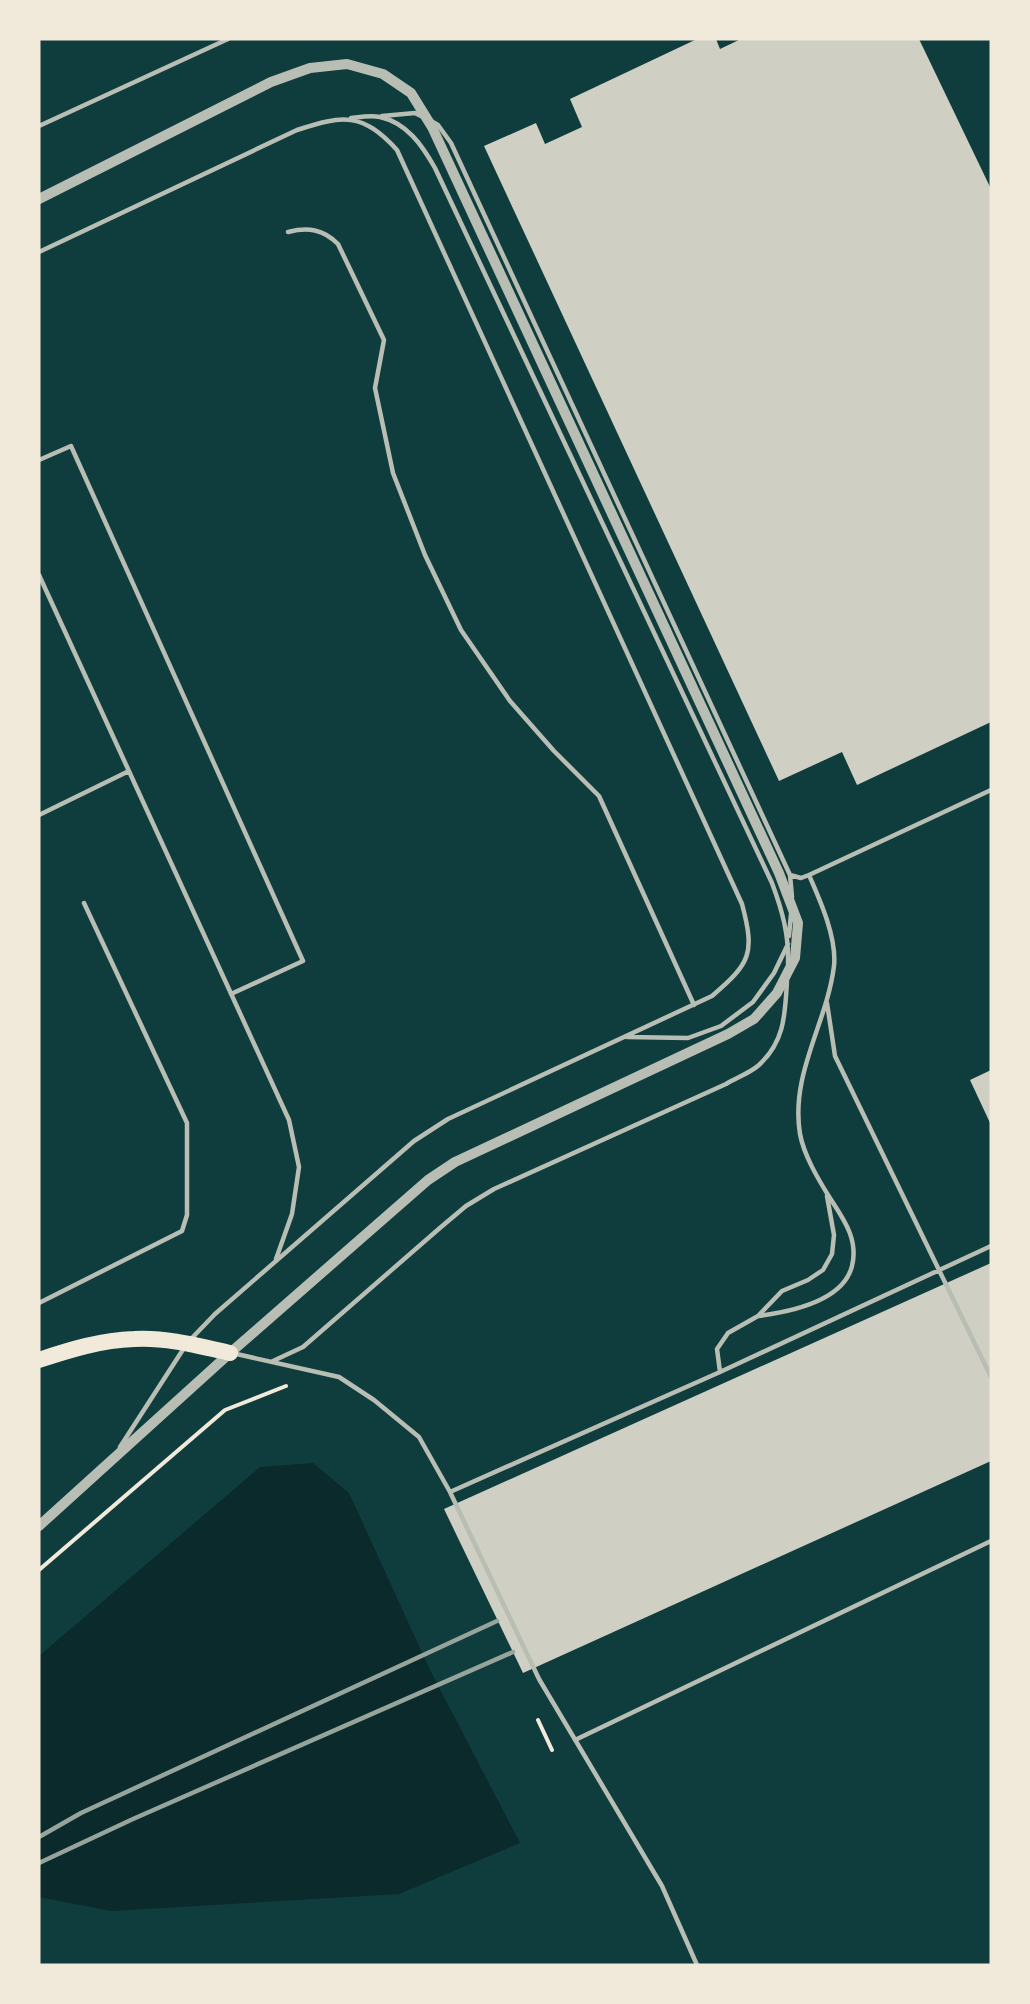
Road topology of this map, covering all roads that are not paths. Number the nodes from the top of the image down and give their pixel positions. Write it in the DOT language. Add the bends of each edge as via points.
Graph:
graph roads {
  1 [pos="228,39"];
  2 [pos="378,116"];
  3 [pos="346,118"];
  4 [pos="39,126"];
  5 [pos="39,199"];
  6 [pos="288,232"];
  7 [pos="39,252"];
  8 [pos="39,460"];
  9 [pos="39,575"];
  10 [pos="129,771"];
  11 [pos="991,790"];
  12 [pos="39,815"];
  13 [pos="809,874"];
  14 [pos="790,875"];
  15 [pos="84,903"];
  16 [pos="789,942"];
  17 [pos="231,994"];
  18 [pos="827,1001"];
  19 [pos="694,1005"];
  20 [pos="624,1037"];
  21 [pos="827,1194"];
  22 [pos="991,1246"];
  23 [pos="275,1261"];
  24 [pos="940,1270"];
  25 [pos="39,1303"];
  26 [pos="758,1316"];
  27 [pos="187,1343"];
  28 [pos="230,1353"];
  29 [pos="39,1360"];
  30 [pos="273,1361"];
  31 [pos="720,1372"];
  32 [pos="991,1377"];
  33 [pos="112,1459"];
  34 [pos="450,1492"];
  35 [pos="39,1526"];
  36 [pos="991,1541"];
  37 [pos="575,1740"];
  38 [pos="697,1965"];
  1 -- 4 [label="lane"];
  2 -- 3 [label="lane"];
  2 -- 14 [label="lane" via="415,113 438,125 451,143"];
  2 -- 16 [label="lane" via="399,123 422,144 435,168 772,883"];
  3 -- 7 [label="lane" via="297,130"];
  3 -- 19 [label="lane" via="365,123 397,150 742,903 749,931 747,955 735,977"];
  5 -- 28 [label="street" via="271,82 310,68 347,64 383,74 411,93 432,127 779,873 798,924 795,958 777,993 754,1019 455,1162 428,1180"];
  6 -- 19 [label="lane" via="315,229 339,244 384,340 375,388 393,473 424,555 460,630 510,701 598,796"];
  8 -- 17 [label="lane" via="71,446 303,961"];
  9 -- 10 [label="lane"];
  10 -- 12 [label="lane"];
  10 -- 17 [label="lane"];
  11 -- 13 [label="lane"];
  13 -- 14 [label="lane" via="801,878"];
  13 -- 18 [label="lane" via="830,932 834,964"];
  14 -- 16 [label="lane"];
  15 -- 25 [label="lane" via="188,1123 187,1215 182,1231"];
  16 -- 20 [label="lane" via="774,973 753,1002 721,1026 688,1038"];
  16 -- 30 [label="lane" via="786,1007 780,1037 759,1065 726,1084 494,1189 466,1206 303,1347"];
  17 -- 23 [label="lane" via="289,1120 299,1167 292,1214"];
  18 -- 21 [label="lane" via="804,1066 799,1095 800,1134"];
  18 -- 24 [label="lane" via="835,1056"];
  19 -- 20 [label="lane"];
  20 -- 23 [label="lane" via="448,1119 414,1140"];
  21 -- 26 [label="lane" via="834,1234 832,1254 823,1270 782,1292"];
  21 -- 26 [label="lane" via="848,1225 854,1243 852,1266 845,1283 828,1296 792,1311"];
  22 -- 24 [label="lane"];
  23 -- 27 [label="lane"];
  24 -- 31 [label="lane"];
  24 -- 32 [label="lane"];
  26 -- 31 [label="lane" via="728,1333 717,1349"];
  27 -- 28 [label="highway"];
  27 -- 29 [label="highway" via="134,1338 81,1346"];
  27 -- 33 [label="lane"];
  28 -- 30 [label="lane"];
  28 -- 33 [label="street"];
  30 -- 34 [label="lane" via="339,1377 374,1400 419,1437"];
  31 -- 34 [label="lane"];
  33 -- 35 [label="street"];
  34 -- 37 [label="lane" via="539,1679"];
  36 -- 37 [label="lane"];
  37 -- 38 [label="lane" via="662,1886"];
}
